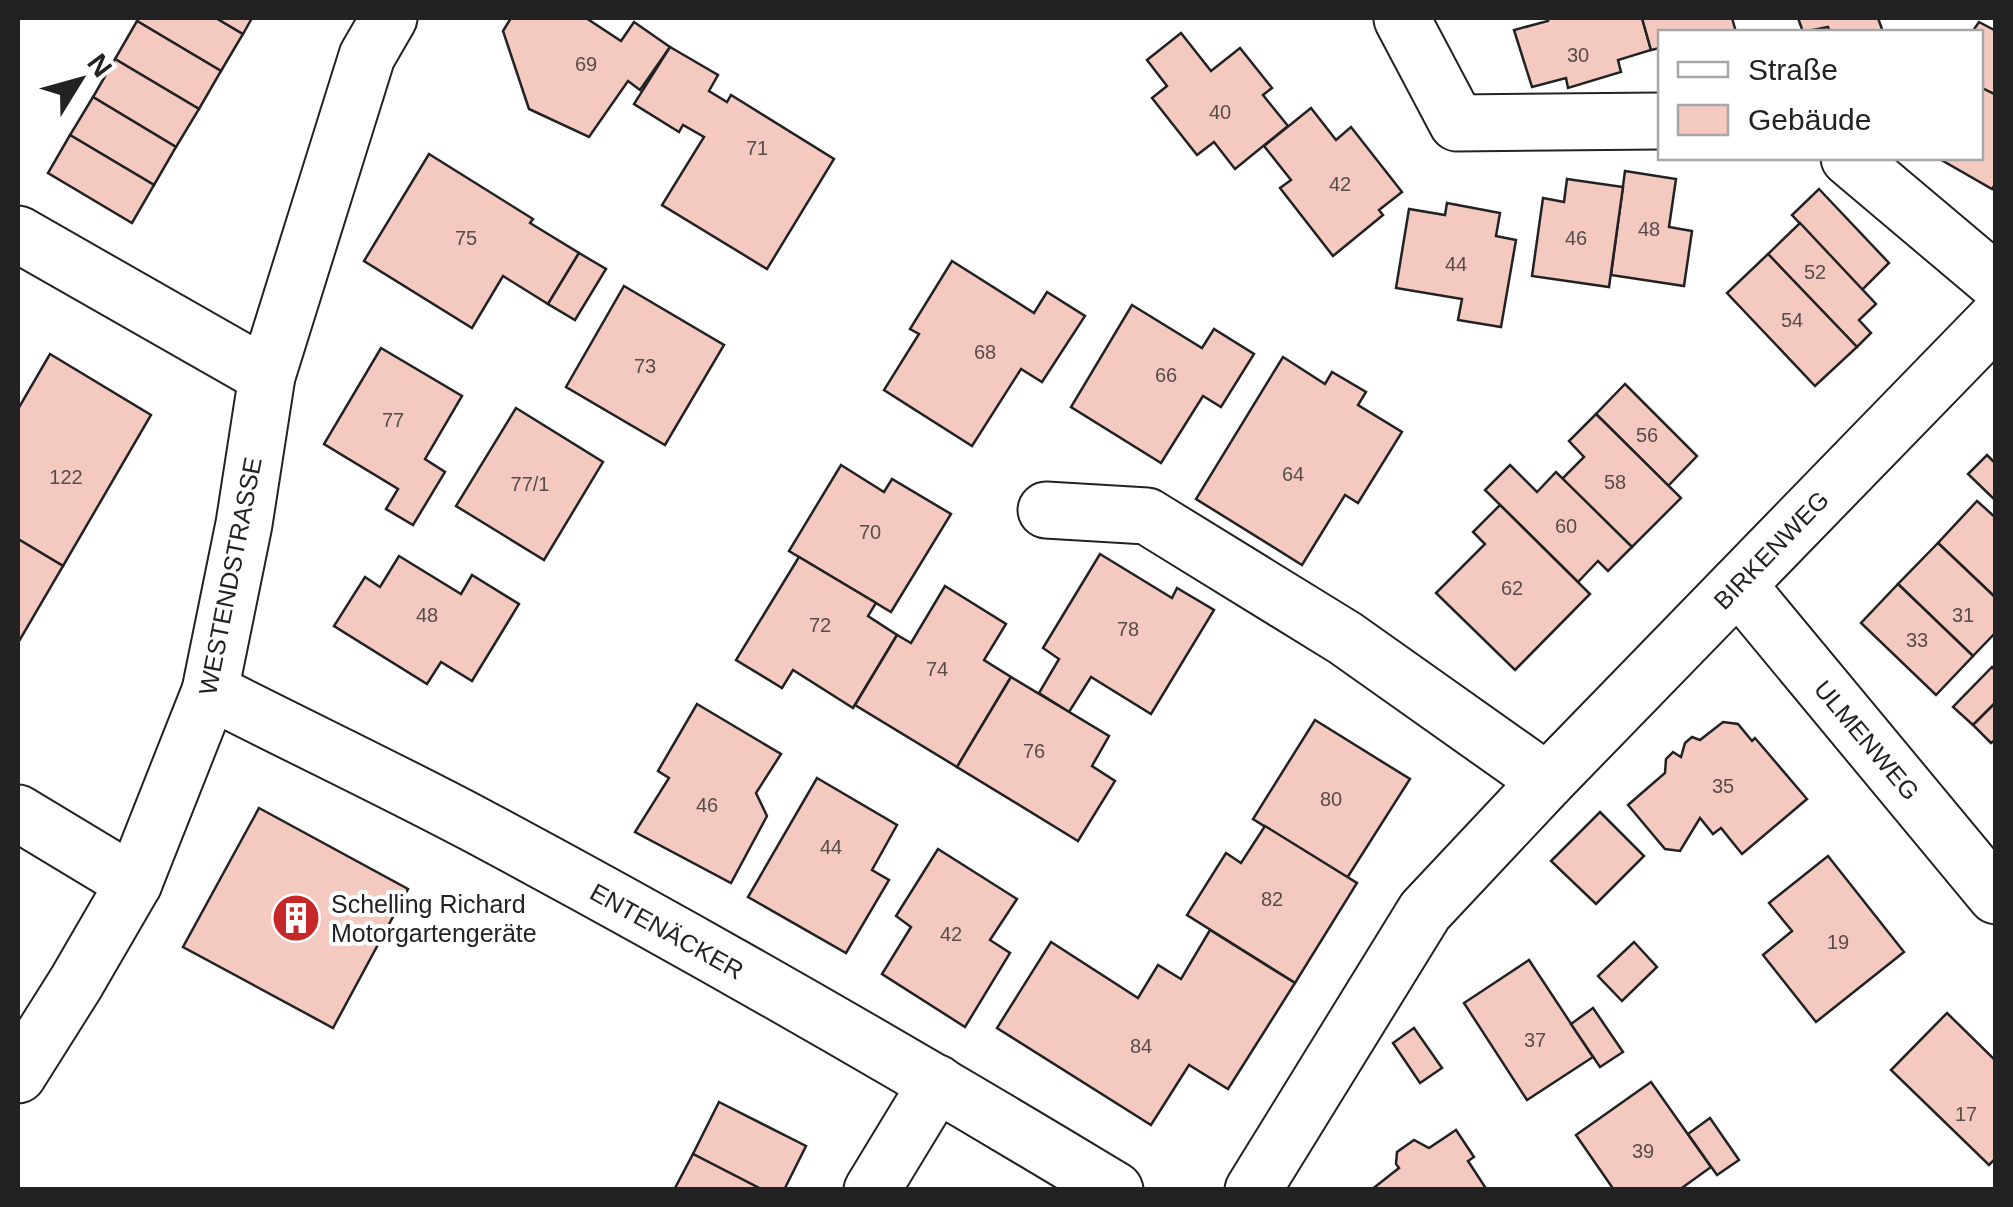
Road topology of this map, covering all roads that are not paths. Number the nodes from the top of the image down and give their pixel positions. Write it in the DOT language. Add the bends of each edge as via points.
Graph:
graph roads {
  1 [pos="389,18"];
  2 [pos="1402,20"];
  3 [pos="1658,121"];
  4 [pos="1852,160"];
  5 [pos="18,234"];
  6 [pos="1996,282"];
  7 [pos="1996,319"];
  8 [pos="267,376"];
  9 [pos="1046,510"];
  10 [pos="1738,584"];
  11 [pos="210,692"];
  12 [pos="1547,780"];
  13 [pos="18,813"];
  14 [pos="134,883"];
  15 [pos="1996,896"];
  16 [pos="18,1075"];
  17 [pos="937,1083"];
  18 [pos="872,1190"];
  19 [pos="1115,1190"];
  20 [pos="1253,1190"];
  1 -- 8 [label="street, WESTENDSTRASSE" via="367,56"];
  2 -- 3 [label="street" via="1457,123"];
  4 -- 6 [label="street"];
  5 -- 8 [label="street"];
  7 -- 10 [label="street, BIRKENWEG"];
  8 -- 11 [label="street, WESTENDSTRASSE"];
  9 -- 12 [label="street" via="1147,516 1345,638"];
  10 -- 12 [label="street, BIRKENWEG"];
  10 -- 15 [label="street, ULMENWEG"];
  11 -- 14 [label="street, WESTENDSTRASSE"];
  11 -- 17 [label="street, ENTENÄCKER" via="472,823"];
  12 -- 20 [label="street, BIRKENWEG" via="1425,910"];
  13 -- 14 [label="street"];
  14 -- 16 [label="street, WESTENDSTRASSE"];
  17 -- 18 [label="street"];
  17 -- 19 [label="street, ENTENÄCKER"];
}
